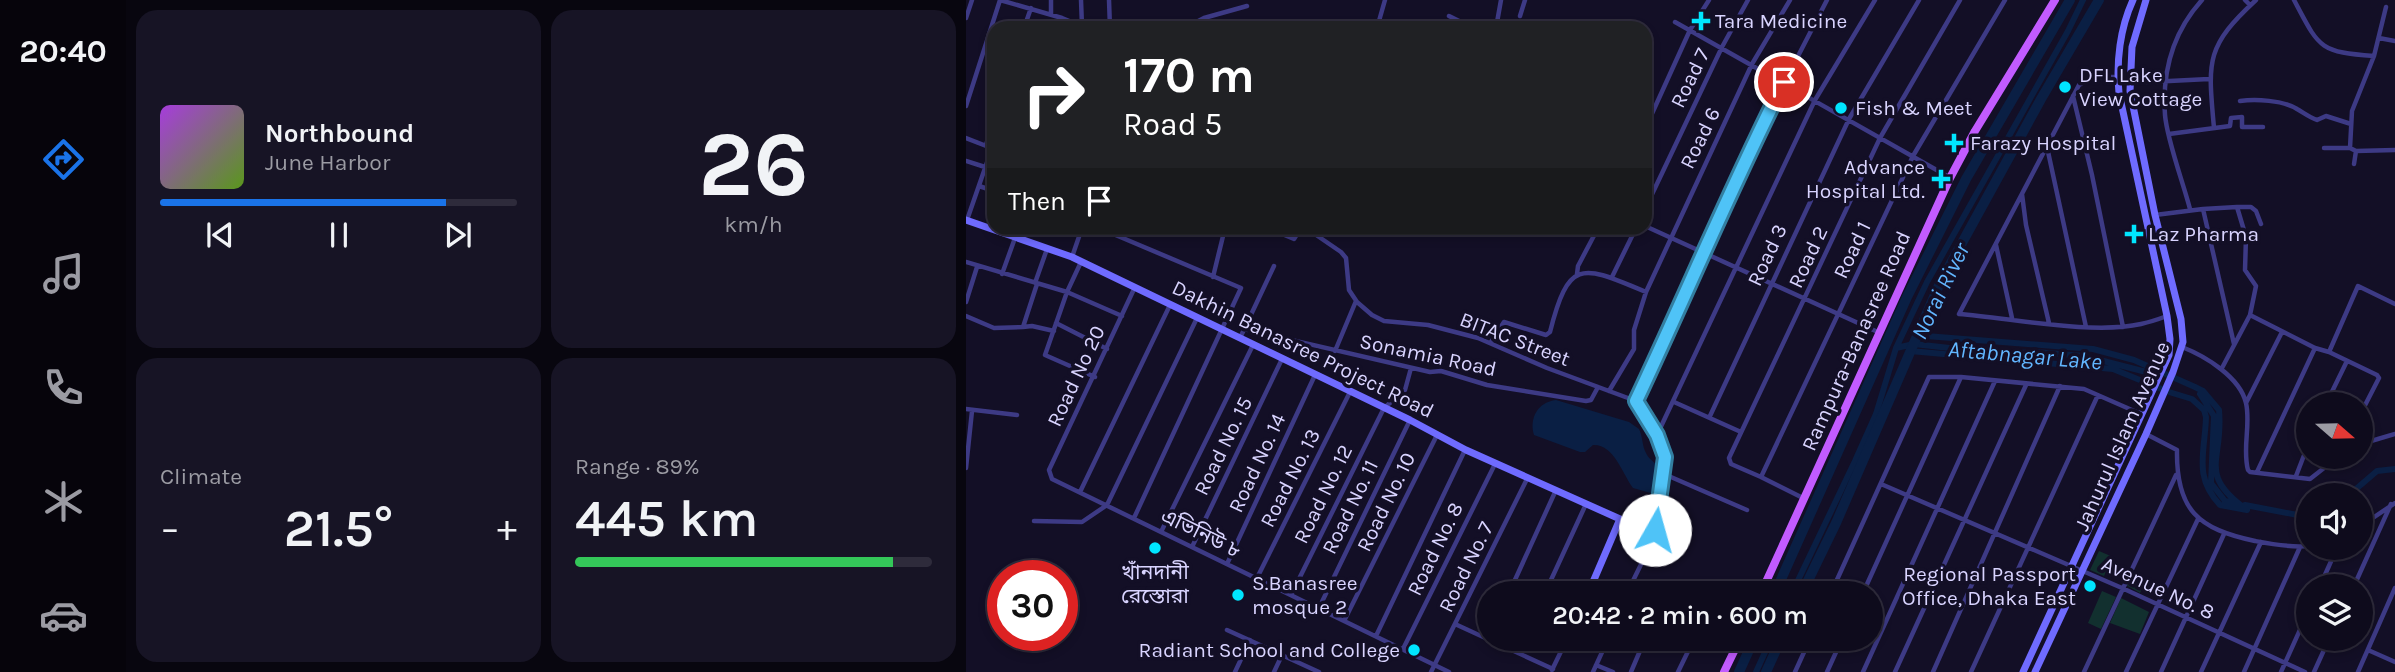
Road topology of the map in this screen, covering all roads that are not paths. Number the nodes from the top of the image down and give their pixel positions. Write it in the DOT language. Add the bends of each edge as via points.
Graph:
graph roads {
  1 [pos="972,0"];
  2 [pos="1000,0"];
  3 [pos="1051,0"];
  4 [pos="1081,0"];
  5 [pos="1109,0"];
  6 [pos="1385,0"];
  7 [pos="1501,0"];
  8 [pos="1525,0"];
  9 [pos="1709,0"];
  10 [pos="1748,0"];
  11 [pos="1790,0"];
  12 [pos="1827,0"];
  13 [pos="1875,0"];
  14 [pos="1919,0"];
  15 [pos="1961,0"];
  16 [pos="2005,0"];
  17 [pos="2055,0"];
  18 [pos="2133,0"];
  19 [pos="2146,0"];
  20 [pos="2202,0"];
  21 [pos="2245,0"];
  22 [pos="2256,0"];
  23 [pos="2294,0"];
  24 [pos="1017,2"];
  25 [pos="2250,5"];
  26 [pos="1247,6"];
  27 [pos="2386,7"];
  28 [pos="1031,8"];
  29 [pos="1051,15"];
  30 [pos="1450,16"];
  31 [pos="1520,16"];
  32 [pos="966,18"];
  33 [pos="1062,18"];
  34 [pos="993,21"];
  35 [pos="1026,21"];
  36 [pos="1061,21"];
  37 [pos="1069,21"];
  38 [pos="1083,21"];
  39 [pos="1110,21"];
  40 [pos="1198,21"];
  41 [pos="1379,21"];
  42 [pos="1456,21"];
  43 [pos="1497,21"];
  44 [pos="1675,22"];
  45 [pos="1690,30"];
  46 [pos="2379,37"];
  47 [pos="987,41"];
  48 [pos="2395,41"];
  49 [pos="1722,47"];
  50 [pos="2375,56"];
  51 [pos="1752,64"];
  52 [pos="2118,77"];
  53 [pos="2209,79"];
  54 [pos="1784,82"];
  55 [pos="2166,82"];
  56 [pos="2129,83"];
  57 [pos="2073,96"];
  58 [pos="1815,100"];
  59 [pos="2240,101"];
  60 [pos="966,106"];
  61 [pos="1652,113"];
  62 [pos="1849,120"];
  63 [pos="2351,124"];
  64 [pos="2263,127"];
  65 [pos="2214,128"];
  66 [pos="2169,134"];
  67 [pos="966,138"];
  68 [pos="1880,138"];
  69 [pos="987,142"];
  70 [pos="986,145"];
  71 [pos="2047,147"];
  72 [pos="2324,148"];
  73 [pos="2350,148"];
  74 [pos="2395,150"];
  75 [pos="2356,151"];
  76 [pos="1913,156"];
  77 [pos="966,161"];
  78 [pos="987,162"];
  79 [pos="2354,164"];
  80 [pos="985,167"];
  81 [pos="1950,178"];
  82 [pos="979,186"];
  83 [pos="987,189"];
  84 [pos="2022,193"];
  85 [pos="1652,194"];
  86 [pos="2237,207"];
  87 [pos="2190,209"];
  88 [pos="2203,209"];
  89 [pos="2155,215"];
  90 [pos="966,220"];
  91 [pos="2261,224"];
  92 [pos="987,227"];
  93 [pos="1652,229"];
  94 [pos="1010,235"];
  95 [pos="1080,235"];
  96 [pos="1115,235"];
  97 [pos="1223,235"];
  98 [pos="1315,235"];
  99 [pos="1594,235"];
  100 [pos="1633,235"];
  101 [pos="1016,237"];
  102 [pos="1670,237"];
  103 [pos="1996,243"];
  104 [pos="1047,248"];
  105 [pos="1703,251"];
  106 [pos="1072,257"];
  107 [pos="1081,261"];
  108 [pos="966,262"];
  109 [pos="1273,265"];
  110 [pos="1736,266"];
  111 [pos="977,267"];
  112 [pos="1002,274"];
  113 [pos="1577,274"];
  114 [pos="1213,277"];
  115 [pos="1612,278"];
  116 [pos="1772,283"];
  117 [pos="1036,284"];
  118 [pos="1135,287"];
  119 [pos="1067,292"];
  120 [pos="1646,292"];
  121 [pos="1806,298"];
  122 [pos="1356,301"];
  123 [pos="966,302"];
  124 [pos="2395,304"];
  125 [pos="1170,305"];
  126 [pos="1839,314"];
  127 [pos="2250,315"];
  128 [pos="966,316"];
  129 [pos="1122,316"];
  130 [pos="2167,316"];
  131 [pos="1197,318"];
  132 [pos="2012,319"];
  133 [pos="1056,323"];
  134 [pos="2049,323"];
  135 [pos="1023,327"];
  136 [pos="2087,327"];
  137 [pos="2123,327"];
  138 [pos="1244,329"];
  139 [pos="1222,330"];
  140 [pos="1054,331"];
  141 [pos="2282,332"];
  142 [pos="1881,333"];
  143 [pos="1239,338"];
  144 [pos="1491,342"];
  145 [pos="2234,344"];
  146 [pos="1253,345"];
  147 [pos="2182,347"];
  148 [pos="2315,348"];
  149 [pos="1107,349"];
  150 [pos="1335,351"];
  151 [pos="2329,352"];
  152 [pos="1283,359"];
  153 [pos="2347,361"];
  154 [pos="1411,368"];
  155 [pos="2222,368"];
  156 [pos="1315,375"];
  157 [pos="1095,377"];
  158 [pos="1961,377"];
  159 [pos="1995,381"];
  160 [pos="2026,385"];
  161 [pos="2060,386"];
  162 [pos="1598,387"];
  163 [pos="1609,391"];
  164 [pos="1350,392"];
  165 [pos="2332,392"];
  166 [pos="2371,392"];
  167 [pos="2098,395"];
  168 [pos="1636,401"];
  169 [pos="1674,402"];
  170 [pos="2246,403"];
  171 [pos="1384,408"];
  172 [pos="969,410"];
  173 [pos="2141,414"];
  174 [pos="1017,415"];
  175 [pos="1710,416"];
  176 [pos="1410,420"];
  177 [pos="1741,432"];
  178 [pos="2394,433"];
  179 [pos="1437,434"];
  180 [pos="2146,434"];
  181 [pos="1657,435"];
  182 [pos="2373,440"];
  183 [pos="1466,450"];
  184 [pos="1496,463"];
  185 [pos="966,468"];
  186 [pos="2299,469"];
  187 [pos="2322,469"];
  188 [pos="2257,472"];
  189 [pos="1664,474"];
  190 [pos="2177,474"];
  191 [pos="1528,476"];
  192 [pos="2296,476"];
  193 [pos="1761,478"];
  194 [pos="1052,479"];
  195 [pos="1881,484"];
  196 [pos="1557,489"];
  197 [pos="1080,492"];
  198 [pos="1908,496"];
  199 [pos="1803,498"];
  200 [pos="1586,503"];
  201 [pos="2393,504"];
  202 [pos="1107,505"];
  203 [pos="1938,509"];
  204 [pos="1748,510"];
  205 [pos="1134,518"];
  206 [pos="2373,518"];
  207 [pos="1964,519"];
  208 [pos="2198,519"];
  209 [pos="1034,522"];
  210 [pos="1161,531"];
  211 [pos="1996,532"];
  212 [pos="2224,534"];
  213 [pos="2261,542"];
  214 [pos="2296,546"];
  215 [pos="1192,547"];
  216 [pos="2029,547"];
  217 [pos="2296,556"];
  218 [pos="1227,564"];
  219 [pos="2071,566"];
  220 [pos="2081,571"];
  221 [pos="2360,574"];
  222 [pos="1257,578"];
  223 [pos="1514,581"];
  224 [pos="1550,581"];
  225 [pos="1593,581"];
  226 [pos="1633,581"];
  227 [pos="1766,581"];
  228 [pos="1837,581"];
  229 [pos="1869,581"];
  230 [pos="2395,588"];
  231 [pos="2123,589"];
  232 [pos="1291,595"];
  233 [pos="2157,606"];
  234 [pos="1319,608"];
  235 [pos="2186,618"];
  236 [pos="1344,621"];
  237 [pos="1455,624"];
  238 [pos="1227,630"];
  239 [pos="1477,633"];
  240 [pos="2218,634"];
  241 [pos="1376,636"];
  242 [pos="2296,639"];
  243 [pos="2373,639"];
  244 [pos="1250,640"];
  245 [pos="1403,649"];
  246 [pos="2254,649"];
  247 [pos="1514,651"];
  248 [pos="1561,651"];
  249 [pos="1602,651"];
  250 [pos="1640,651"];
  251 [pos="1688,651"];
  252 [pos="1734,651"];
  253 [pos="1805,651"];
  254 [pos="1837,651"];
  255 [pos="2324,651"];
  256 [pos="2368,651"];
  257 [pos="2370,651"];
  258 [pos="1518,653"];
  259 [pos="1282,655"];
  260 [pos="2395,662"];
  261 [pos="2285,663"];
  262 [pos="1434,665"];
  263 [pos="1596,665"];
  264 [pos="1316,671"];
  265 [pos="1552,671"];
  266 [pos="1234,672"];
  267 [pos="1274,672"];
  268 [pos="1431,672"];
  269 [pos="1449,672"];
  270 [pos="1593,672"];
  271 [pos="1613,672"];
  272 [pos="1631,672"];
  273 [pos="1678,672"];
  274 [pos="1724,672"];
  275 [pos="1795,672"];
  276 [pos="1827,672"];
  277 [pos="1863,672"];
  278 [pos="1895,672"];
  279 [pos="1933,672"];
  280 [pos="1971,672"];
  281 [pos="2023,672"];
  282 [pos="2035,672"];
  283 [pos="2084,672"];
  284 [pos="2126,672"];
  285 [pos="2161,672"];
  286 [pos="2201,672"];
  287 [pos="2244,672"];
  288 [pos="2281,672"];
  289 [pos="2305,672"];
  290 [pos="2314,672"];
  291 [pos="2358,672"];
  1 -- 32 [label="street"];
  2 -- 24 [label="street"];
  2 -- 34 [label="street"];
  3 -- 29 [label="street"];
  4 -- 38 [label="street"];
  5 -- 39 [label="street"];
  6 -- 41 [label="street"];
  7 -- 43 [label="street"];
  8 -- 31 [label="street"];
  9 -- 45 [label="street"];
  10 -- 49 [label="street, Road 7"];
  11 -- 51 [label="street, Road 6"];
  12 -- 54 [label="street"];
  13 -- 58 [label="street"];
  14 -- 62 [label="street, Road 3"];
  15 -- 68 [label="street, Road 2"];
  16 -- 76 [label="street, Road 1"];
  17 -- 81 [label="main road, Rampura-Banasree Road"];
  18 -- 52 [label="street, Jahurul Islam Avenue" via="2124,27"];
  19 -- 56 [label="street, Jahurul Islam Avenue" via="2134,33"];
  20 -- 55 [label="street" via="2176,37"];
  21 -- 25 [label="street"];
  22 -- 25 [label="street"];
  23 -- 50 [label="street" via="2315,39 2326,47"];
  24 -- 28 [label="street"];
  25 -- 53 [label="street" via="2225,30 2211,60"];
  26 -- 40 [label="street"];
  27 -- 46 [label="street"];
  28 -- 29 [label="street"];
  28 -- 35 [label="street"];
  29 -- 33 [label="street"];
  30 -- 42 [label="street"];
  33 -- 36 [label="street"];
  33 -- 37 [label="street"];
  44 -- 45 [label="street"];
  45 -- 49 [label="street"];
  45 -- 61 [label="street"];
  46 -- 48 [label="street"];
  46 -- 50 [label="street"];
  47 -- 60 [label="street"];
  49 -- 51 [label="street"];
  49 -- 85 [label="street, Road 7"];
  50 -- 63 [label="street"];
  51 -- 54 [label="street"];
  51 -- 102 [label="street, Road 6"];
  52 -- 57 [label="street" via="2088,78"];
  52 -- 130 [label="street, Jahurul Islam Avenue"];
  53 -- 55 [label="street"];
  53 -- 65 [label="street"];
  54 -- 58 [label="street"];
  54 -- 105 [label="street"];
  55 -- 56 [label="street"];
  55 -- 66 [label="street"];
  56 -- 89 [label="street, Jahurul Islam Avenue"];
  57 -- 71 [label="street"];
  57 -- 137 [label="street"];
  58 -- 62 [label="street"];
  58 -- 110 [label="street"];
  59 -- 63 [label="street" via="2263,100 2317,120 2326,116"];
  62 -- 68 [label="street"];
  62 -- 116 [label="street, Road 3"];
  63 -- 73 [label="street"];
  64 -- 65 [label="street" via="2242,127 2241,117 2230,118 2230,126"];
  65 -- 66 [label="street"];
  66 -- 87 [label="street"];
  67 -- 70 [label="street"];
  68 -- 76 [label="street"];
  68 -- 121 [label="street, Road 2"];
  69 -- 70 [label="street"];
  71 -- 84 [label="street"];
  71 -- 136 [label="street"];
  72 -- 73 [label="street"];
  73 -- 75 [label="street"];
  74 -- 75 [label="street"];
  75 -- 79 [label="street"];
  76 -- 81 [label="street"];
  76 -- 126 [label="street, Road 1"];
  77 -- 80 [label="street"];
  78 -- 80 [label="street"];
  80 -- 82 [label="street"];
  81 -- 142 [label="main road, Rampura-Banasree Road"];
  82 -- 83 [label="street"];
  82 -- 90 [label="street"];
  84 -- 103 [label="street"];
  84 -- 134 [label="street"];
  86 -- 88 [label="street"];
  86 -- 91 [label="street" via="2251,207"];
  86 -- 127 [label="street" via="2246,237 2245,270 2256,286"];
  87 -- 88 [label="street"];
  87 -- 89 [label="street"];
  88 -- 145 [label="street"];
  89 -- 147 [label="street, Jahurul Islam Avenue" via="2181,320"];
  90 -- 92 [label="street, Dakhin Banasree Project Road"];
  93 -- 102 [label="street"];
  94 -- 101 [label="street, Dakhin Banasree Project Road"];
  95 -- 106 [label="street"];
  96 -- 114 [label="street"];
  97 -- 114 [label="street"];
  98 -- 122 [label="street" via="1346,258 1349,290"];
  99 -- 113 [label="street"];
  100 -- 115 [label="street"];
  101 -- 104 [label="street, Dakhin Banasree Project Road"];
  101 -- 112 [label="street"];
  102 -- 105 [label="street"];
  102 -- 120 [label="street, Road 6"];
  103 -- 132 [label="street"];
  103 -- 132 [label="street" via="1959,314"];
  104 -- 106 [label="street, Dakhin Banasree Project Road"];
  104 -- 117 [label="street"];
  105 -- 110 [label="street"];
  105 -- 168 [label="street"];
  106 -- 107 [label="street, Dakhin Banasree Project Road"];
  107 -- 118 [label="street, Dakhin Banasree Project Road"];
  107 -- 119 [label="street"];
  108 -- 111 [label="street"];
  109 -- 138 [label="street"];
  110 -- 116 [label="street"];
  110 -- 169 [label="street"];
  111 -- 112 [label="street"];
  111 -- 123 [label="street"];
  112 -- 117 [label="street"];
  113 -- 115 [label="street" via="1591,271"];
  113 -- 144 [label="street" via="1567,287 1550,332 1546,335 1504,322"];
  114 -- 139 [label="street" via="1241,288"];
  115 -- 120 [label="street"];
  116 -- 121 [label="street"];
  116 -- 175 [label="street, Road 3"];
  117 -- 119 [label="street"];
  117 -- 135 [label="street"];
  118 -- 125 [label="street, Dakhin Banasree Project Road"];
  118 -- 129 [label="street, Road No 20"];
  119 -- 129 [label="street"];
  119 -- 133 [label="street"];
  120 -- 163 [label="street, Road 6" via="1634,330 1634,349"];
  121 -- 126 [label="street"];
  121 -- 177 [label="street, Road 2"];
  122 -- 144 [label="street, BITAC Street" via="1384,321 1428,325"];
  122 -- 150 [label="street"];
  124 -- 151 [label="street" via="2358,286"];
  125 -- 131 [label="street, Dakhin Banasree Project Road"];
  125 -- 197 [label="street"];
  126 -- 142 [label="street"];
  126 -- 193 [label="street, Road 1"];
  127 -- 141 [label="street"];
  127 -- 145 [label="street"];
  128 -- 135 [label="street" via="994,328"];
  129 -- 149 [label="street, Road No 20"];
  130 -- 137 [label="street"];
  130 -- 173 [label="street, Jahurul Islam Avenue" via="2170,343 2164,369"];
  131 -- 139 [label="street, Dakhin Banasree Project Road"];
  131 -- 202 [label="street"];
  132 -- 134 [label="street"];
  133 -- 140 [label="street"];
  133 -- 149 [label="street"];
  134 -- 136 [label="street"];
  135 -- 140 [label="street"];
  136 -- 137 [label="street"];
  138 -- 143 [label="street"];
  138 -- 150 [label="street, Sonamia Road"];
  139 -- 143 [label="street, Dakhin Banasree Project Road"];
  139 -- 205 [label="street"];
  140 -- 157 [label="street" via="1045,355"];
  141 -- 148 [label="street"];
  141 -- 170 [label="street"];
  142 -- 199 [label="main road, Rampura-Banasree Road"];
  143 -- 146 [label="street, Dakhin Banasree Project Road"];
  144 -- 162 [label="street, BITAC Street"];
  145 -- 155 [label="street"];
  146 -- 152 [label="street, Dakhin Banasree Project Road"];
  146 -- 210 [label="street"];
  147 -- 155 [label="street"];
  147 -- 180 [label="street, Jahurul Islam Avenue"];
  148 -- 151 [label="street"];
  148 -- 188 [label="street"];
  149 -- 157 [label="street, Road No 20"];
  150 -- 154 [label="street, Sonamia Road"];
  151 -- 153 [label="street"];
  152 -- 156 [label="street, Dakhin Banasree Project Road"];
  152 -- 215 [label="street, Road No. 15"];
  153 -- 165 [label="street"];
  153 -- 166 [label="street" via="2379,376"];
  154 -- 162 [label="street, Sonamia Road" via="1586,401"];
  154 -- 171 [label="street, Road No. 12" via="1405,390"];
  155 -- 170 [label="street"];
  156 -- 164 [label="street, Dakhin Banasree Project Road"];
  156 -- 218 [label="street, Road No. 14"];
  157 -- 194 [label="street, Road No 20" via="1049,470"];
  158 -- 159 [label="street"];
  158 -- 195 [label="street" via="1929,377"];
  158 -- 198 [label="street"];
  159 -- 160 [label="street"];
  159 -- 203 [label="street"];
  160 -- 161 [label="street"];
  160 -- 207 [label="street"];
  161 -- 167 [label="street"];
  161 -- 211 [label="street"];
  162 -- 163 [label="street, BITAC Street"];
  163 -- 168 [label="street, BITAC Street"];
  164 -- 171 [label="street, Dakhin Banasree Project Road"];
  164 -- 222 [label="street, Road No. 13"];
  167 -- 173 [label="street"];
  167 -- 216 [label="street"];
  168 -- 181 [label="street"];
  169 -- 175 [label="street"];
  169 -- 181 [label="street"];
  170 -- 188 [label="street" via="2246,465 2250,472"];
  171 -- 176 [label="street, Dakhin Banasree Project Road"];
  171 -- 232 [label="street, Road No. 12"];
  172 -- 174 [label="street"];
  172 -- 185 [label="street"];
  173 -- 219 [label="street, Jahurul Islam Avenue"];
  175 -- 177 [label="street"];
  176 -- 179 [label="street, Dakhin Banasree Project Road"];
  176 -- 234 [label="street, Road No. 11"];
  177 -- 193 [label="street, Road 2" via="1728,462"];
  178 -- 182 [label="street"];
  179 -- 183 [label="street, Dakhin Banasree Project Road"];
  179 -- 236 [label="street, Road No. 10"];
  180 -- 190 [label="street" via="2177,450"];
  180 -- 220 [label="street, Jahurul Islam Avenue"];
  181 -- 189 [label="street" via="1665,457"];
  183 -- 184 [label="street, Dakhin Banasree Project Road"];
  183 -- 241 [label="street"];
  184 -- 191 [label="street, Dakhin Banasree Project Road"];
  184 -- 245 [label="street, Road No. 8"];
  186 -- 192 [label="street"];
  187 -- 192 [label="street" via="2310,478"];
  188 -- 192 [label="street"];
  189 -- 204 [label="street"];
  189 -- 226 [label="street" via="1652,542"];
  190 -- 208 [label="street" via="2187,506"];
  190 -- 231 [label="street"];
  191 -- 196 [label="street, Dakhin Banasree Project Road"];
  191 -- 237 [label="street, Road No. 7"];
  193 -- 199 [label="street"];
  194 -- 197 [label="street, এভিনিউ ৮"];
  195 -- 198 [label="street, Avenue No. 8"];
  195 -- 228 [label="street"];
  196 -- 200 [label="street, Dakhin Banasree Project Road"];
  196 -- 223 [label="street"];
  197 -- 202 [label="street, এভিনিউ ৮"];
  198 -- 203 [label="street, Avenue No. 8"];
  198 -- 229 [label="street"];
  199 -- 227 [label="main road, Rampura-Banasree Road"];
  200 -- 224 [label="street"];
  200 -- 225 [label="street, Dakhin Banasree Project Road" via="1620,519"];
  201 -- 206 [label="street"];
  201 -- 221 [label="street"];
  202 -- 205 [label="street, এভিনিউ ৮"];
  202 -- 209 [label="street" via="1082,522"];
  203 -- 207 [label="street, Avenue No. 8"];
  203 -- 277 [label="street"];
  205 -- 210 [label="street, এভিনিউ ৮"];
  207 -- 211 [label="street, Avenue No. 8"];
  207 -- 278 [label="street"];
  208 -- 212 [label="street"];
  208 -- 233 [label="street"];
  210 -- 215 [label="street, এভিনিউ ৮"];
  211 -- 216 [label="street, Avenue No. 8"];
  211 -- 279 [label="street"];
  212 -- 213 [label="street"];
  212 -- 235 [label="street"];
  213 -- 214 [label="street"];
  213 -- 240 [label="street"];
  215 -- 218 [label="street, এভিনিউ ৮"];
  216 -- 219 [label="street, Avenue No. 8"];
  216 -- 280 [label="street"];
  217 -- 246 [label="street"];
  218 -- 222 [label="street, এভিনিউ ৮"];
  219 -- 220 [label="street, Avenue No. 8"];
  219 -- 281 [label="street, Jahurul Islam Avenue"];
  220 -- 231 [label="street, Avenue No. 8"];
  220 -- 282 [label="street, Jahurul Islam Avenue"];
  222 -- 232 [label="street, এভিনিউ ৮"];
  230 -- 243 [label="street"];
  231 -- 233 [label="street, Avenue No. 8"];
  231 -- 283 [label="street"];
  232 -- 234 [label="street, এভিনিউ ৮"];
  233 -- 235 [label="street, Avenue No. 8"];
  233 -- 284 [label="street"];
  234 -- 236 [label="street, এভিনিউ ৮"];
  235 -- 240 [label="street, Avenue No. 8"];
  235 -- 285 [label="street"];
  236 -- 241 [label="street, এভিনিউ ৮"];
  237 -- 239 [label="street"];
  237 -- 262 [label="street, Road No. 7"];
  238 -- 244 [label="street"];
  240 -- 246 [label="street, Avenue No. 8"];
  240 -- 286 [label="street"];
  241 -- 245 [label="street, এভিনিউ ৮"];
  242 -- 261 [label="street"];
  244 -- 259 [label="street"];
  244 -- 266 [label="street"];
  245 -- 262 [label="street, এভিনিউ ৮"];
  246 -- 261 [label="street, Avenue No. 8"];
  246 -- 287 [label="street"];
  247 -- 258 [label="street"];
  248 -- 265 [label="street"];
  249 -- 263 [label="street"];
  250 -- 272 [label="street"];
  251 -- 273 [label="street"];
  252 -- 274 [label="main road"];
  253 -- 275 [label="street"];
  254 -- 276 [label="street"];
  255 -- 290 [label="street"];
  256 -- 291 [label="street"];
  257 -- 260 [label="street"];
  258 -- 265 [label="street"];
  259 -- 264 [label="street"];
  259 -- 267 [label="street"];
  261 -- 288 [label="street"];
  261 -- 289 [label="street, Avenue No. 8"];
  262 -- 268 [label="street, Road No. 7"];
  262 -- 269 [label="street, এভিনিউ ৮"];
  263 -- 270 [label="street"];
  263 -- 271 [label="street"];
}
